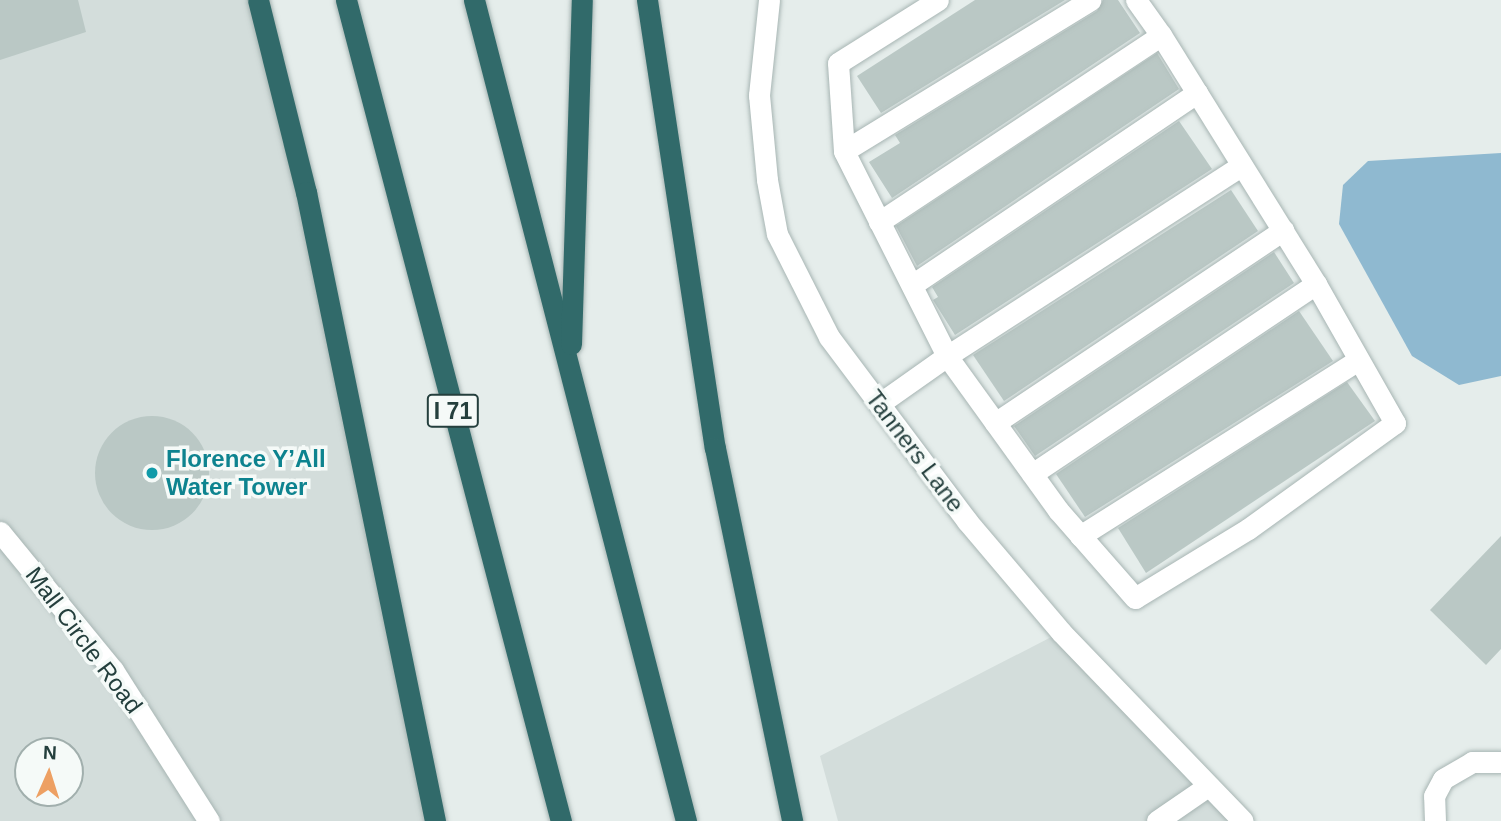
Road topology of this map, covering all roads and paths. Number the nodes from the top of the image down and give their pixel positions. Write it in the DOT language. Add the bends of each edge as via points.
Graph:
graph roads {
  1 [pos="258,0"];
  2 [pos="346,0"];
  3 [pos="474,0"];
  4 [pos="582,0"];
  5 [pos="647,0"];
  6 [pos="769,0"];
  7 [pos="937,0"];
  8 [pos="1090,0"];
  9 [pos="1136,0"];
  10 [pos="1161,34"];
  11 [pos="1197,93"];
  12 [pos="844,151"];
  13 [pos="1242,165"];
  14 [pos="879,222"];
  15 [pos="1283,230"];
  16 [pos="1316,284"];
  17 [pos="912,285"];
  18 [pos="947,356"];
  19 [pos="1359,360"];
  20 [pos="570,368"];
  21 [pos="879,404"];
  22 [pos="995,423"];
  23 [pos="1032,474"];
  24 [pos="0,532"];
  25 [pos="1080,536"];
  26 [pos="1501,762"];
  27 [pos="1208,786"];
  28 [pos="209,821"];
  29 [pos="435,821"];
  30 [pos="561,821"];
  31 [pos="686,821"];
  32 [pos="792,821"];
  33 [pos="1157,821"];
  34 [pos="1243,821"];
  35 [pos="1435,821"];
  1 -- 29 [label="highway" via="306,192"];
  2 -- 30 [label="highway, I 71"];
  3 -- 20 [label="highway"];
  4 -- 20 [label="highway"];
  5 -- 32 [label="highway" via="715,448"];
  6 -- 21 [label="street, Tanners Lane" via="759,120 777,234 829,337"];
  7 -- 12 [label="street" via="838,64"];
  8 -- 12 [label="street"];
  9 -- 10 [label="street"];
  10 -- 11 [label="street"];
  10 -- 14 [label="street"];
  11 -- 13 [label="street"];
  11 -- 17 [label="street"];
  12 -- 14 [label="street"];
  13 -- 15 [label="street"];
  13 -- 18 [label="street"];
  14 -- 17 [label="street"];
  15 -- 16 [label="street"];
  15 -- 22 [label="street"];
  16 -- 19 [label="street"];
  16 -- 23 [label="street"];
  17 -- 18 [label="street"];
  18 -- 21 [label="street"];
  18 -- 22 [label="street"];
  19 -- 25 [label="street"];
  19 -- 25 [label="street" via="1395,423 1248,529 1135,598"];
  20 -- 31 [label="highway"];
  21 -- 27 [label="street, Tanners Lane" via="967,521 1061,632"];
  22 -- 23 [label="street"];
  23 -- 25 [label="street"];
  24 -- 28 [label="street, Mall Circle Road" via="113,670"];
  26 -- 35 [label="street" via="1472,762 1443,779 1434,796"];
  27 -- 33 [label="street"];
  27 -- 34 [label="street, Tanners Lane"];
}
